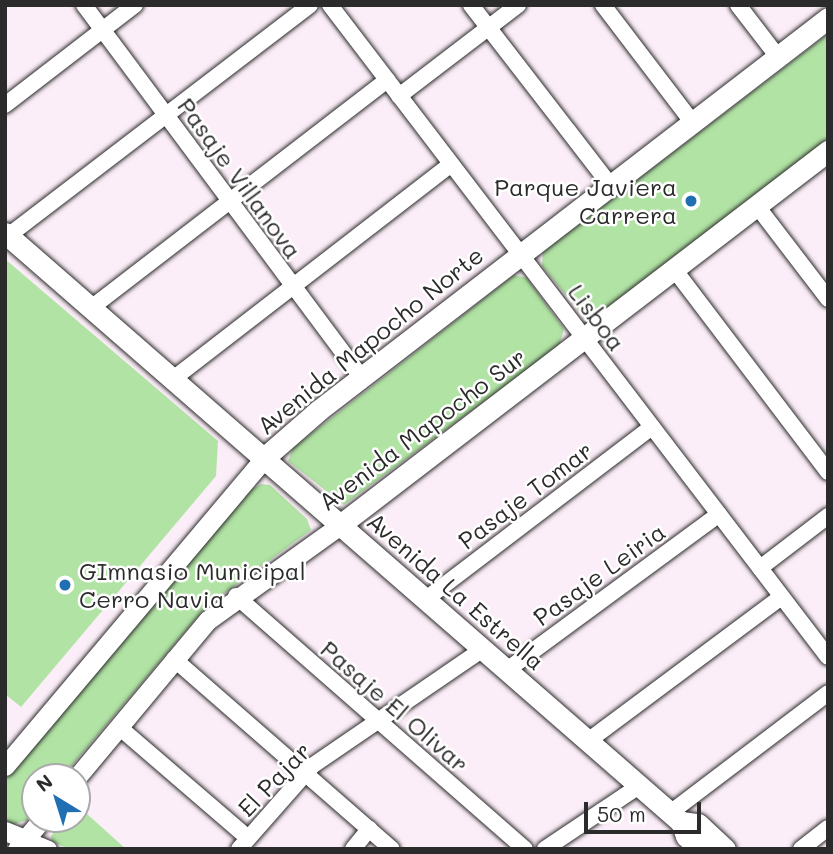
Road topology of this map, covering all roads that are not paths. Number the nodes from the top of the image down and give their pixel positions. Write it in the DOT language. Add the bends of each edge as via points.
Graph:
graph roads {
  1 [pos="83,5"];
  2 [pos="135,5"];
  3 [pos="310,5"];
  4 [pos="330,5"];
  5 [pos="471,5"];
  6 [pos="518,5"];
  7 [pos="603,5"];
  8 [pos="738,5"];
  9 [pos="828,18"];
  10 [pos="489,28"];
  11 [pos="102,30"];
  12 [pos="778,57"];
  13 [pos="387,80"];
  14 [pos="399,96"];
  15 [pos="5,105"];
  16 [pos="166,115"];
  17 [pos="692,122"];
  18 [pos="828,151"];
  19 [pos="451,164"];
  20 [pos="610,185"];
  21 [pos="229,202"];
  22 [pos="757,206"];
  23 [pos="7,235"];
  24 [pos="520,254"];
  25 [pos="674,269"];
  26 [pos="291,287"];
  27 [pos="828,299"];
  28 [pos="91,308"];
  29 [pos="584,338"];
  30 [pos="361,377"];
  31 [pos="173,379"];
  32 [pos="652,427"];
  33 [pos="264,458"];
  34 [pos="828,472"];
  35 [pos="719,514"];
  36 [pos="828,516"];
  37 [pos="340,525"];
  38 [pos="760,568"];
  39 [pos="236,596"];
  40 [pos="781,597"];
  41 [pos="426,600"];
  42 [pos="483,649"];
  43 [pos="828,657"];
  44 [pos="174,660"];
  45 [pos="507,670"];
  46 [pos="828,693"];
  47 [pos="376,722"];
  48 [pos="119,727"];
  49 [pos="588,741"];
  50 [pos="89,763"];
  51 [pos="5,766"];
  52 [pos="305,773"];
  53 [pos="639,786"];
  54 [pos="676,818"];
  55 [pos="828,828"];
  56 [pos="369,829"];
  57 [pos="5,831"];
  58 [pos="244,843"];
  59 [pos="21,844"];
  60 [pos="49,849"];
  61 [pos="353,849"];
  62 [pos="392,849"];
  63 [pos="524,849"];
  64 [pos="545,849"];
  65 [pos="700,849"];
  66 [pos="725,849"];
  67 [pos="800,849"];
  1 -- 11 [label="street, Pasaje Villanova"];
  2 -- 11 [label="street"];
  3 -- 16 [label="street"];
  4 -- 13 [label="street, Lisboa"];
  5 -- 10 [label="street"];
  6 -- 10 [label="street"];
  7 -- 17 [label="street"];
  8 -- 12 [label="street"];
  9 -- 12 [label="main road, Avenida Mapocho Norte"];
  10 -- 14 [label="street"];
  10 -- 20 [label="street"];
  11 -- 15 [label="street"];
  11 -- 16 [label="street, Pasaje Villanova"];
  12 -- 17 [label="main road, Avenida Mapocho Norte"];
  13 -- 14 [label="street, Lisboa"];
  13 -- 21 [label="street"];
  14 -- 19 [label="street, Lisboa"];
  16 -- 21 [label="street, Pasaje Villanova"];
  16 -- 23 [label="street"];
  17 -- 20 [label="main road, Avenida Mapocho Norte"];
  18 -- 22 [label="main road, Avenida Mapocho Sur"];
  19 -- 24 [label="street, Lisboa"];
  19 -- 26 [label="street"];
  20 -- 24 [label="main road, Avenida Mapocho Norte"];
  21 -- 26 [label="street, Pasaje Villanova"];
  21 -- 28 [label="street"];
  22 -- 25 [label="main road, Avenida Mapocho Sur"];
  22 -- 27 [label="street"];
  23 -- 28 [label="main road, Avenida La Estrella"];
  24 -- 29 [label="street, Lisboa"];
  24 -- 30 [label="main road, Avenida Mapocho Norte"];
  25 -- 29 [label="main road, Avenida Mapocho Sur"];
  25 -- 34 [label="street"];
  26 -- 30 [label="street, Pasaje Villanova"];
  26 -- 31 [label="street"];
  28 -- 31 [label="main road, Avenida La Estrella"];
  29 -- 32 [label="street, Lisboa"];
  29 -- 37 [label="main road, Avenida Mapocho Sur"];
  30 -- 33 [label="main road, Avenida Mapocho Norte"];
  31 -- 33 [label="main road, Avenida La Estrella"];
  32 -- 35 [label="street, Lisboa"];
  32 -- 41 [label="street, Pasaje Tomar"];
  33 -- 37 [label="main road, Avenida La Estrella"];
  33 -- 51 [label="street, Avenida Mapocho Norte"];
  35 -- 38 [label="street, Lisboa"];
  35 -- 45 [label="street, Pasaje Leiria"];
  36 -- 38 [label="street"];
  37 -- 39 [label="street, Avenida Mapocho Sur"];
  37 -- 41 [label="main road, Avenida La Estrella"];
  38 -- 40 [label="street, Lisboa"];
  39 -- 44 [label="street, Avenida Mapocho Sur"];
  39 -- 47 [label="street, Pasaje El Olivar"];
  40 -- 43 [label="street, Lisboa"];
  40 -- 49 [label="street"];
  41 -- 42 [label="main road, Avenida La Estrella"];
  42 -- 45 [label="main road, Avenida La Estrella"];
  42 -- 47 [label="street, El Pajar"];
  44 -- 48 [label="street, Avenida Mapocho Sur"];
  44 -- 52 [label="street"];
  45 -- 49 [label="main road, Avenida La Estrella"];
  46 -- 54 [label="street"];
  47 -- 52 [label="street, El Pajar"];
  47 -- 63 [label="street, Pasaje El Olivar"];
  48 -- 50 [label="street, Avenida Mapocho Sur"];
  48 -- 58 [label="street"];
  49 -- 53 [label="main road, Avenida La Estrella"];
  52 -- 56 [label="street"];
  52 -- 58 [label="street, El Pajar"];
  53 -- 54 [label="main road, Avenida La Estrella"];
  53 -- 64 [label="street"];
  54 -- 65 [label="main road, Avenida La Estrella"];
  54 -- 66 [label="main road, Avenida La Estrella" via="698,824"];
  55 -- 67 [label="street"];
  56 -- 61 [label="street"];
  56 -- 62 [label="street"];
  57 -- 59 [label="street"];
  59 -- 60 [label="street"];
}
